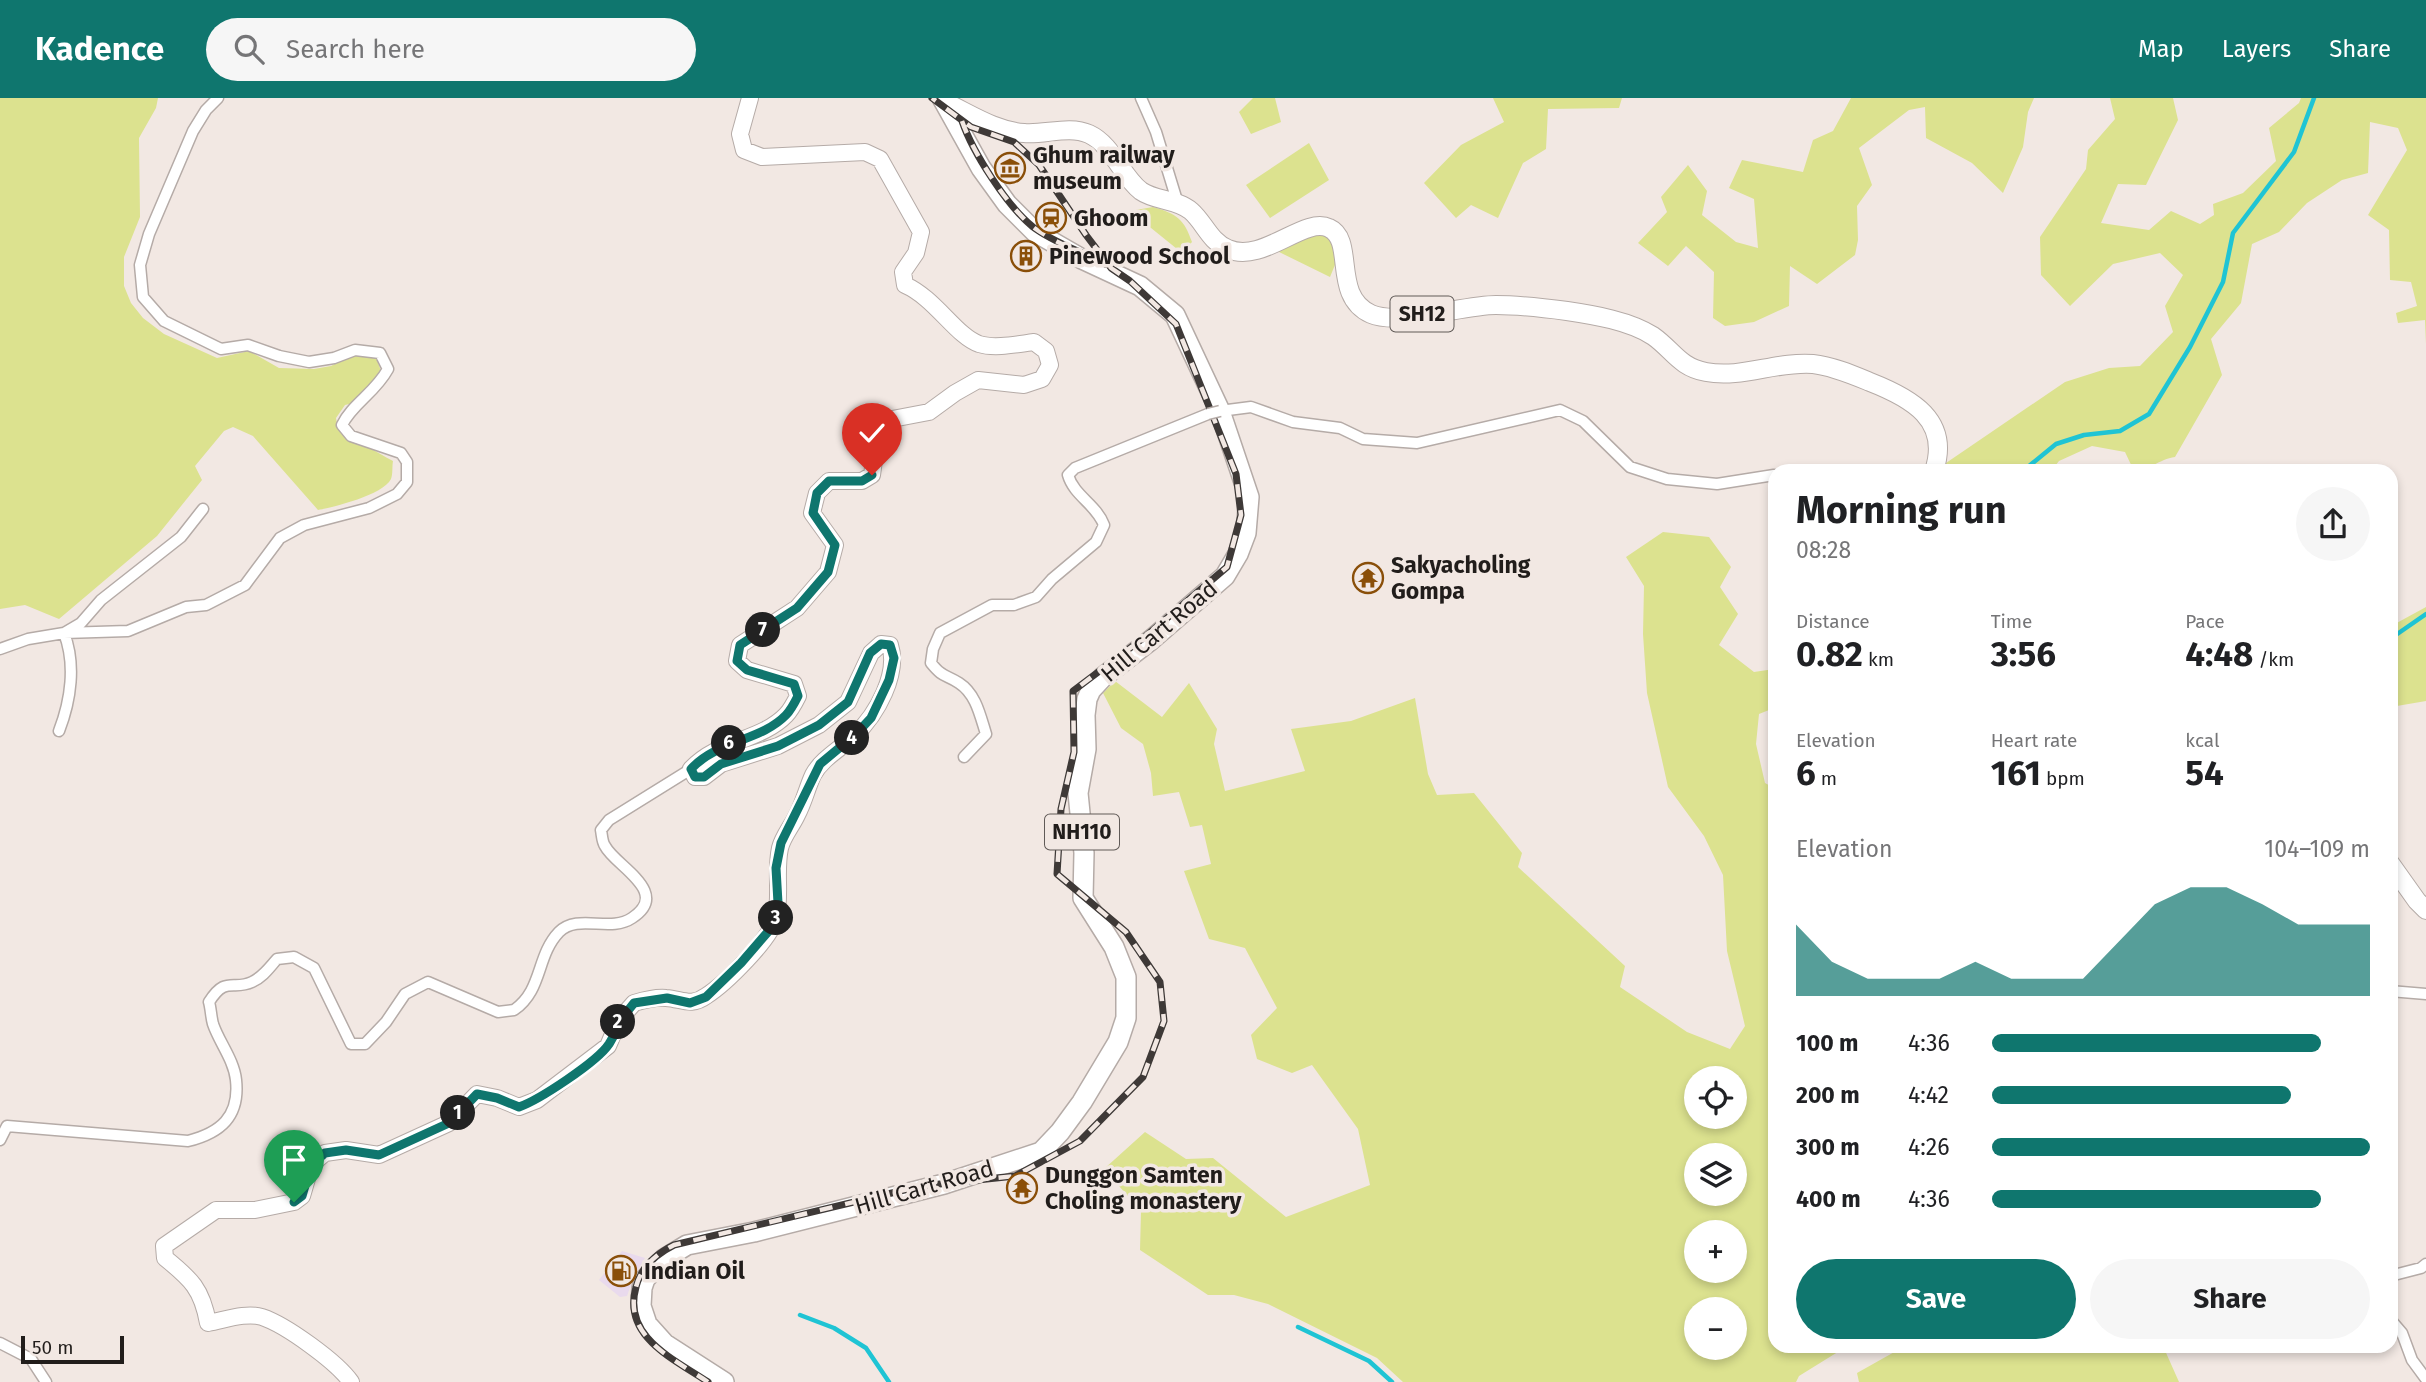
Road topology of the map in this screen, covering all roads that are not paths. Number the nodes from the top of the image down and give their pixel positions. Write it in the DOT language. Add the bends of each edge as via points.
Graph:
graph roads {
  1 [pos="218,98"];
  2 [pos="750,98"];
  3 [pos="1141,98"];
  4 [pos="945,101"];
  5 [pos="1178,204"];
  6 [pos="1214,412"];
  7 [pos="1936,464"];
  8 [pos="1768,476"];
  9 [pos="204,509"];
  10 [pos="64,633"];
  11 [pos="0,649"];
  12 [pos="59,730"];
  13 [pos="964,757"];
  14 [pos="691,769"];
  15 [pos="2398,874"];
  16 [pos="2424,908"];
  17 [pos="2398,992"];
  18 [pos="2426,994"];
  19 [pos="0,1140"];
  20 [pos="2426,1264"];
  21 [pos="2398,1274"];
  22 [pos="2398,1329"];
  23 [pos="0,1343"];
  24 [pos="2426,1379"];
  25 [pos="46,1382"];
  26 [pos="351,1382"];
  27 [pos="723,1382"];
  1 -- 10 [label="street" via="193,131 149,234 140,265 143,297 164,321 221,349 248,345 309,362 355,350 380,354 388,369 381,383 348,412 342,425 351,436 401,453 407,463 407,482 397,494 369,508 304,525 280,538 245,585 206,605 186,607 128,631"];
  2 -- 14 [label="main road" via="740,134 744,150 762,157 865,152 880,159 921,232 916,253 903,272 905,285 919,291 979,344 1034,342 1046,351 1049,365 1042,379 1024,385 978,380 929,412 887,420 878,431 872,475 862,481 829,481 817,493 813,513 835,545 828,572 797,608 740,645 737,661 747,670 794,684 798,696 786,715 751,737 701,758"];
  3 -- 5 [label="street"];
  4 -- 5 [label="main road, SH12" via="1001,130 1091,135 1143,192"];
  4 -- 6 [label="highway, Hill Cart Road / NH110" via="981,168 1035,232 1140,286 1175,315"];
  5 -- 7 [label="main road, SH12" via="1189,209 1214,240 1245,252 1274,245 1315,226 1335,231 1345,280 1357,305 1373,315 1399,317 1494,305 1572,312 1638,328 1690,368 1709,373 1815,364 1855,375 1898,393 1926,414 1938,437"];
  6 -- 8 [label="street" via="1251,407 1293,422 1339,428 1363,439 1417,443 1560,410 1583,421 1630,467 1667,479 1717,484"];
  6 -- 13 [label="street" via="1074,468 1068,475 1070,485 1099,511 1104,524 1096,542 1036,597 1014,605 992,604 940,633 931,663 942,677 969,691 985,734"];
  6 -- 27 [label="highway, Hill Cart Road / NH110" via="1249,497 1246,533 1238,554 1225,576 1097,683 1085,715 1086,749 1078,793 1083,898 1114,947 1126,977 1126,1018 1118,1042 1068,1122 1041,1152 944,1184 687,1245 664,1259 642,1287 641,1306 647,1324 665,1344"];
  9 -- 10 [label="street" via="181,537"];
  10 -- 11 [label="street"];
  10 -- 12 [label="street" via="71,678"];
  14 -- 19 [label="street" via="609,820 601,830 605,847 645,890 644,904 634,917 611,925 571,924 561,930 550,945 533,991 514,1010 498,1012 428,982 405,994 365,1044 351,1044 314,968 294,957 277,959 249,984 229,984 209,1002 213,1025 236,1079 233,1106 224,1125 210,1136 188,1141 7,1126"];
  14 -- 26 [label="main road" via="695,777 704,777 721,764 778,746 819,725 848,702 870,653 881,644 890,645 894,658 889,680 871,718 820,764 781,843 773,926 706,997 690,1003 667,998 634,1003 608,1046 537,1100 519,1107 477,1094 449,1123 379,1155 346,1150 325,1153 311,1165 302,1196 294,1202 255,1210 216,1210 164,1246 165,1258 196,1286 208,1323 261,1317 303,1342"];
  15 -- 16 [label="main road"];
  17 -- 18 [label="street"];
  20 -- 21 [label="street"];
  22 -- 24 [label="street"];
  23 -- 25 [label="street" via="31,1359"];
}
